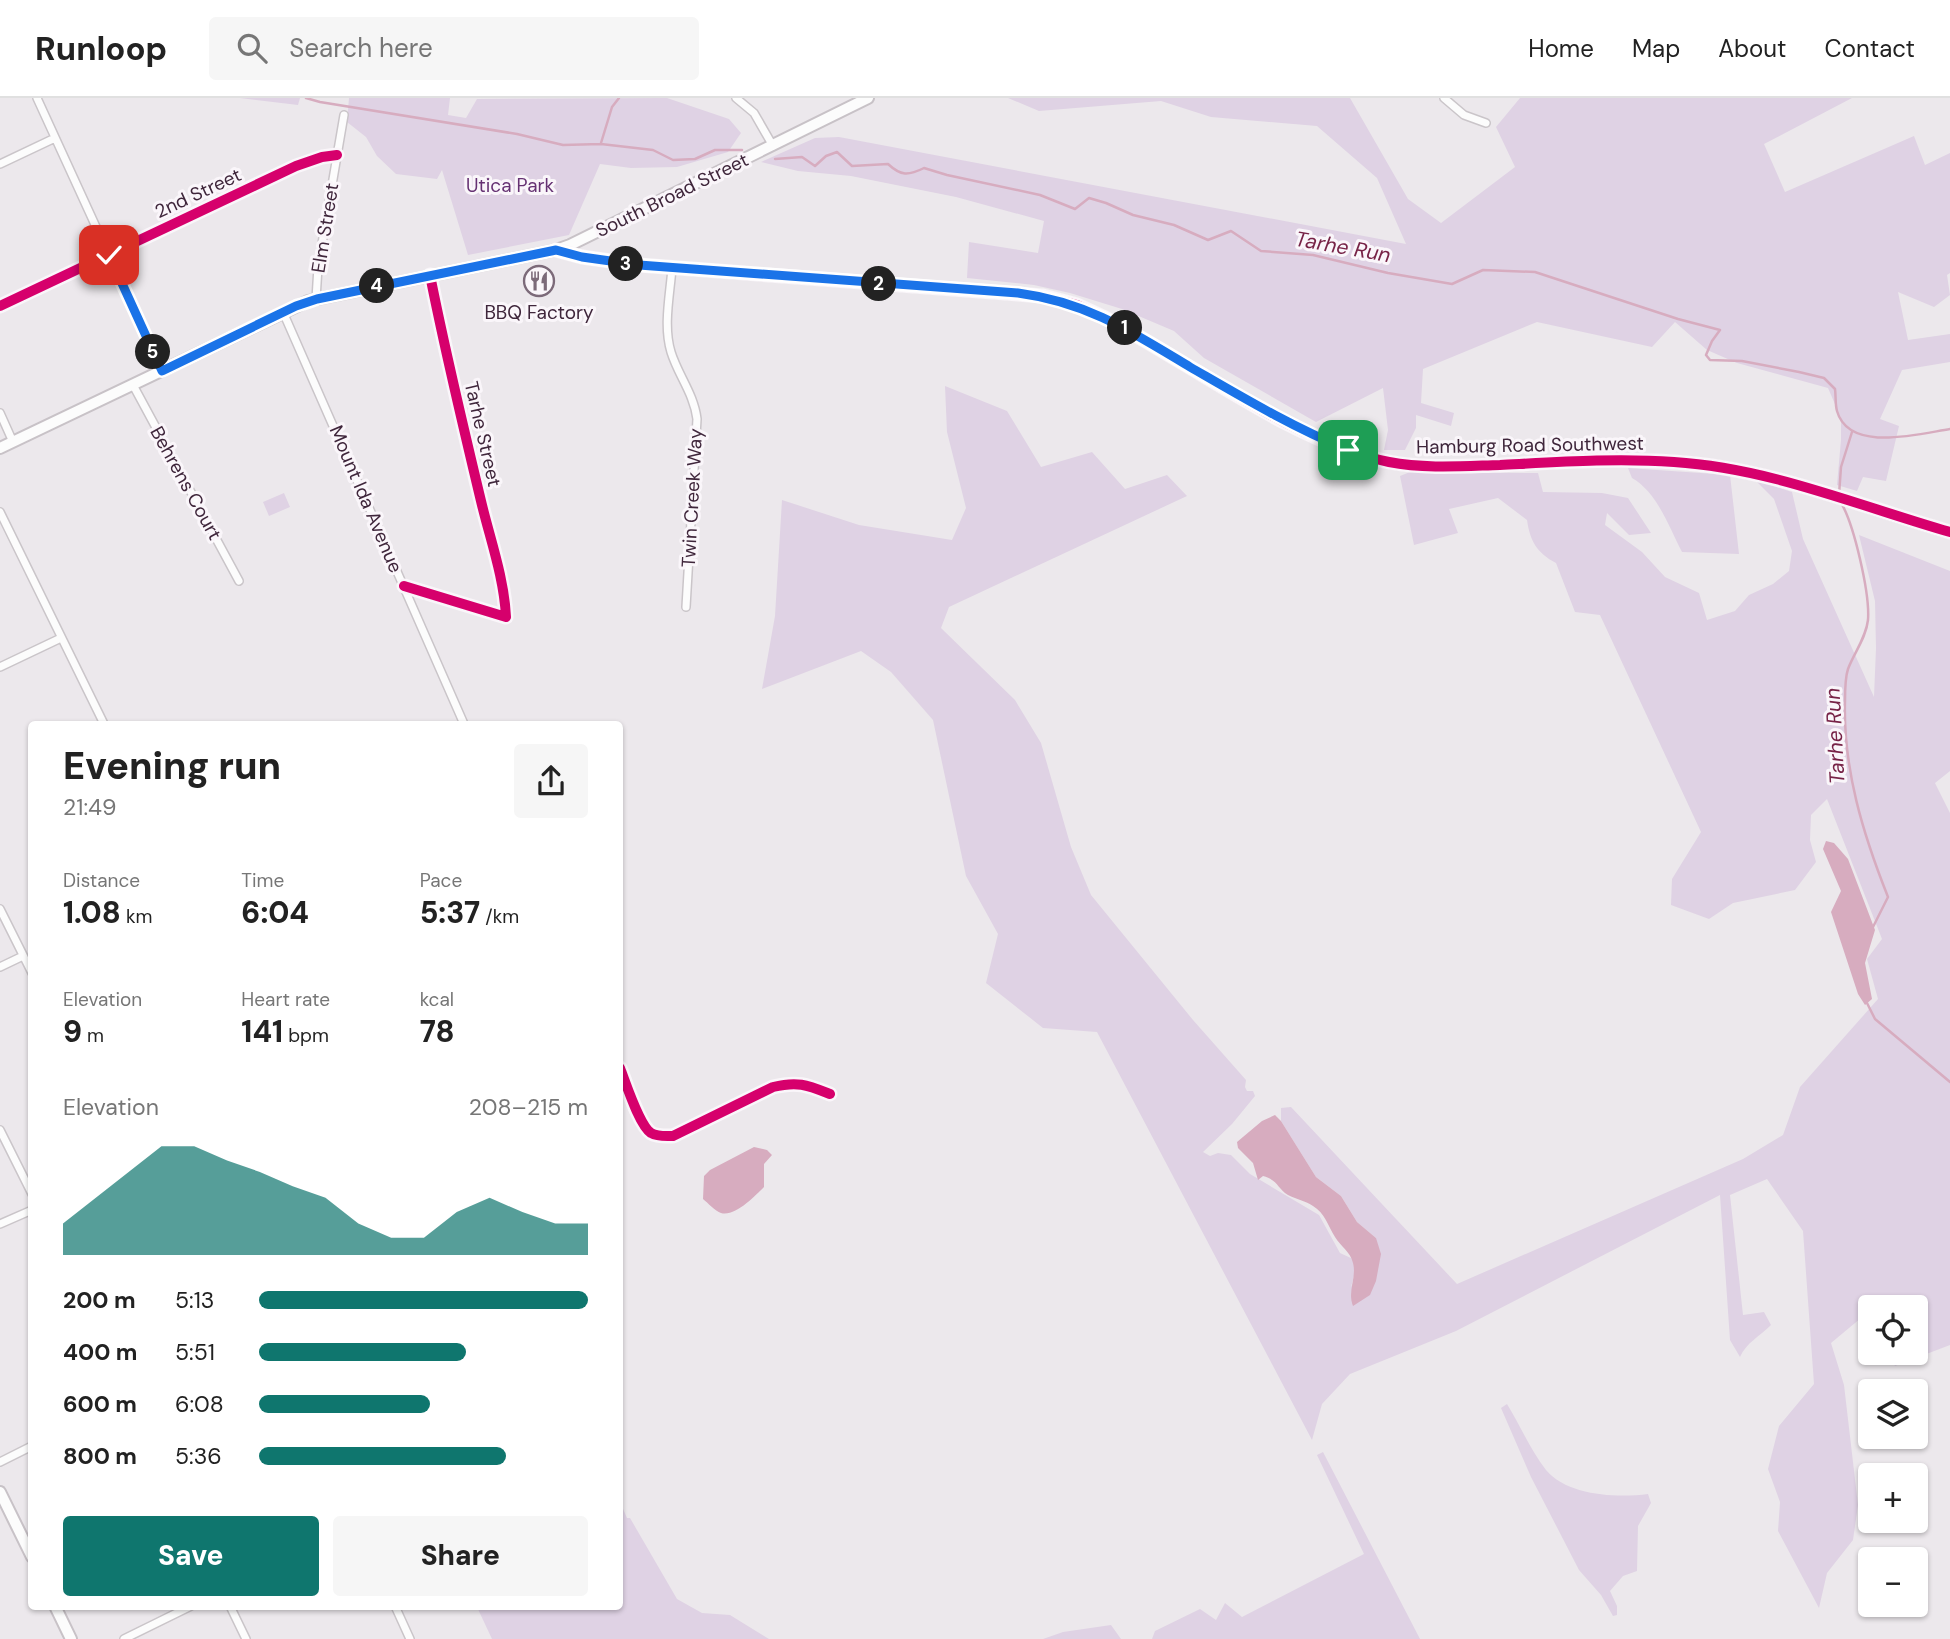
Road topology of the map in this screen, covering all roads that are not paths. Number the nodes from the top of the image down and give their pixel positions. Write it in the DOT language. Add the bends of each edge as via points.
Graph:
graph roads {
  1 [pos="37,98"];
  2 [pos="736,98"];
  3 [pos="868,98"];
  4 [pos="1444,98"];
  5 [pos="344,115"];
  6 [pos="1486,124"];
  7 [pos="55,138"];
  8 [pos="773,146"];
  9 [pos="337,155"];
  10 [pos="0,164"];
  11 [pos="556,250"];
  12 [pos="109,255"];
  13 [pos="672,268"];
  14 [pos="430,275"];
  15 [pos="317,299"];
  16 [pos="0,306"];
  17 [pos="283,313"];
  18 [pos="162,371"];
  19 [pos="133,385"];
  20 [pos="0,413"];
  21 [pos="13,442"];
  22 [pos="0,448"];
  23 [pos="0,512"];
  24 [pos="1950,532"];
  25 [pos="239,581"];
  26 [pos="404,586"];
  27 [pos="685,607"];
  28 [pos="61,638"];
  29 [pos="0,667"];
  30 [pos="102,721"];
  31 [pos="463,721"];
  32 [pos="0,909"];
  33 [pos="23,956"];
  34 [pos="28,965"];
  35 [pos="0,967"];
  36 [pos="623,1075"];
  37 [pos="830,1094"];
  38 [pos="0,1130"];
  39 [pos="28,1186"];
  40 [pos="28,1212"];
  41 [pos="0,1224"];
  42 [pos="28,1448"];
  43 [pos="0,1462"];
  44 [pos="0,1492"];
  45 [pos="28,1549"];
  46 [pos="57,1610"];
  47 [pos="183,1610"];
  48 [pos="232,1610"];
  49 [pos="397,1610"];
  50 [pos="71,1639"];
  51 [pos="124,1639"];
  52 [pos="246,1639"];
  53 [pos="410,1639"];
  1 -- 7 [label="street"];
  2 -- 8 [label="street" via="754,113"];
  3 -- 8 [label="street, South Broad Street"];
  4 -- 6 [label="street" via="1464,115"];
  5 -- 9 [label="street, Elm Street"];
  7 -- 10 [label="street"];
  7 -- 12 [label="street"];
  8 -- 11 [label="street, South Broad Street"];
  9 -- 12 [label="street, 2nd Street" via="296,166"];
  9 -- 15 [label="street, Elm Street"];
  11 -- 13 [label="street, Hamburg Road Southwest"];
  11 -- 14 [label="street, South Broad Street"];
  12 -- 16 [label="street, 2nd Street"];
  12 -- 18 [label="street"];
  13 -- 24 [label="street, Hamburg Road Southwest" via="1044,296 1103,317 1314,435 1391,463 1460,467 1637,461 1713,466 1775,478"];
  13 -- 27 [label="street, Twin Creek Way" via="669,344 697,419"];
  14 -- 15 [label="street, South Broad Street"];
  14 -- 26 [label="street, Tarhe Street" via="506,617"];
  15 -- 17 [label="street, South Broad Street"];
  17 -- 18 [label="street, South Broad Street"];
  17 -- 26 [label="street, Mount Ida Avenue"];
  18 -- 19 [label="street, South Broad Street"];
  19 -- 21 [label="street, South Broad Street"];
  19 -- 25 [label="street, Behrens Court"];
  20 -- 21 [label="street"];
  21 -- 22 [label="street, South Broad Street"];
  23 -- 28 [label="street"];
  26 -- 31 [label="street, Mount Ida Avenue"];
  28 -- 29 [label="street"];
  28 -- 30 [label="street"];
  32 -- 33 [label="street"];
  33 -- 34 [label="street"];
  33 -- 35 [label="street"];
  36 -- 37 [label="street" via="643,1124 650,1133 661,1136 673,1136 789,1083 804,1083"];
  38 -- 39 [label="street"];
  40 -- 41 [label="street"];
  42 -- 43 [label="street"];
  44 -- 45 [label="street"];
  46 -- 50 [label="street"];
  47 -- 51 [label="street"];
  48 -- 52 [label="street"];
  49 -- 53 [label="street"];
}
